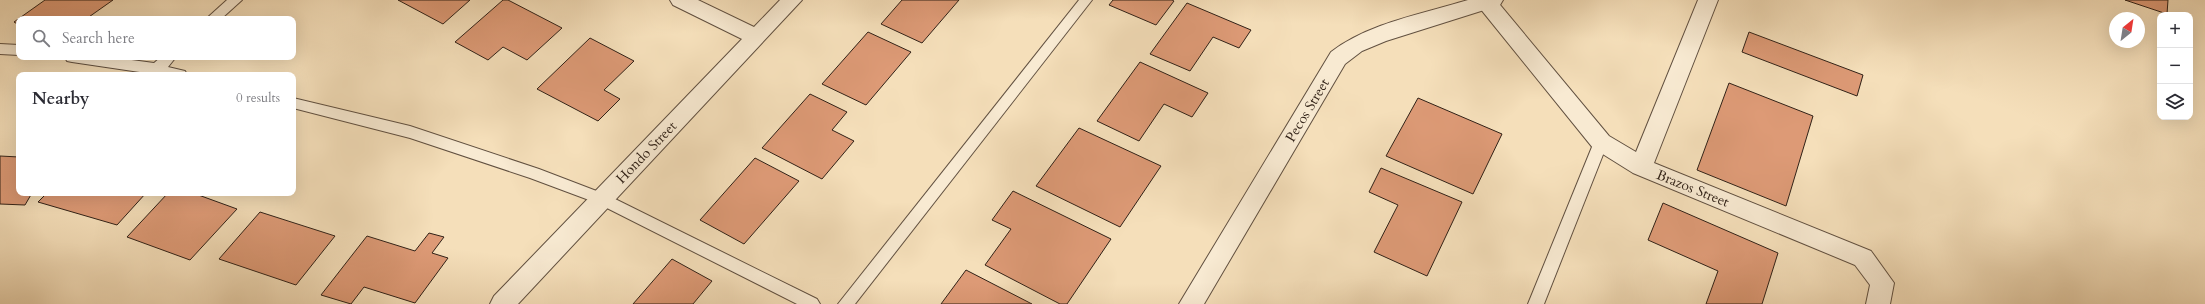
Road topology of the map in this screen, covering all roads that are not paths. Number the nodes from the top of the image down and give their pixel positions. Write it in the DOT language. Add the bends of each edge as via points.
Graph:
graph roads {
  1 [pos="236,0"];
  2 [pos="680,0"];
  3 [pos="792,0"];
  4 [pos="1086,0"];
  5 [pos="1708,0"];
  6 [pos="1489,1"];
  7 [pos="216,16"];
  8 [pos="756,37"];
  9 [pos="0,49"];
  10 [pos="16,50"];
  11 [pos="93,60"];
  12 [pos="166,60"];
  13 [pos="157,69"];
  14 [pos="168,72"];
  15 [pos="296,104"];
  16 [pos="1601,142"];
  17 [pos="1641,167"];
  18 [pos="602,199"];
  19 [pos="502,304"];
  20 [pos="812,304"];
  21 [pos="846,304"];
  22 [pos="1191,304"];
  23 [pos="1536,304"];
  24 [pos="1878,304"];
  1 -- 7 [label="lane"];
  2 -- 8 [label="street"];
  3 -- 8 [label="street, Hondo Street"];
  4 -- 21 [label="lane"];
  5 -- 17 [label="street, Brazos Street"];
  6 -- 16 [label="street"];
  6 -- 22 [label="street, Pecos Street" via="1355,44 1338,58"];
  8 -- 18 [label="street, Hondo Street"];
  9 -- 10 [label="lane"];
  11 -- 13 [label="lane"];
  12 -- 13 [label="lane"];
  13 -- 14 [label="lane"];
  15 -- 18 [label="lane" via="410,132 534,173"];
  16 -- 17 [label="street"];
  16 -- 23 [label="lane"];
  17 -- 24 [label="street, Brazos Street" via="1863,258 1882,283"];
  18 -- 19 [label="street, Hondo Street"];
  18 -- 20 [label="lane"];
}
